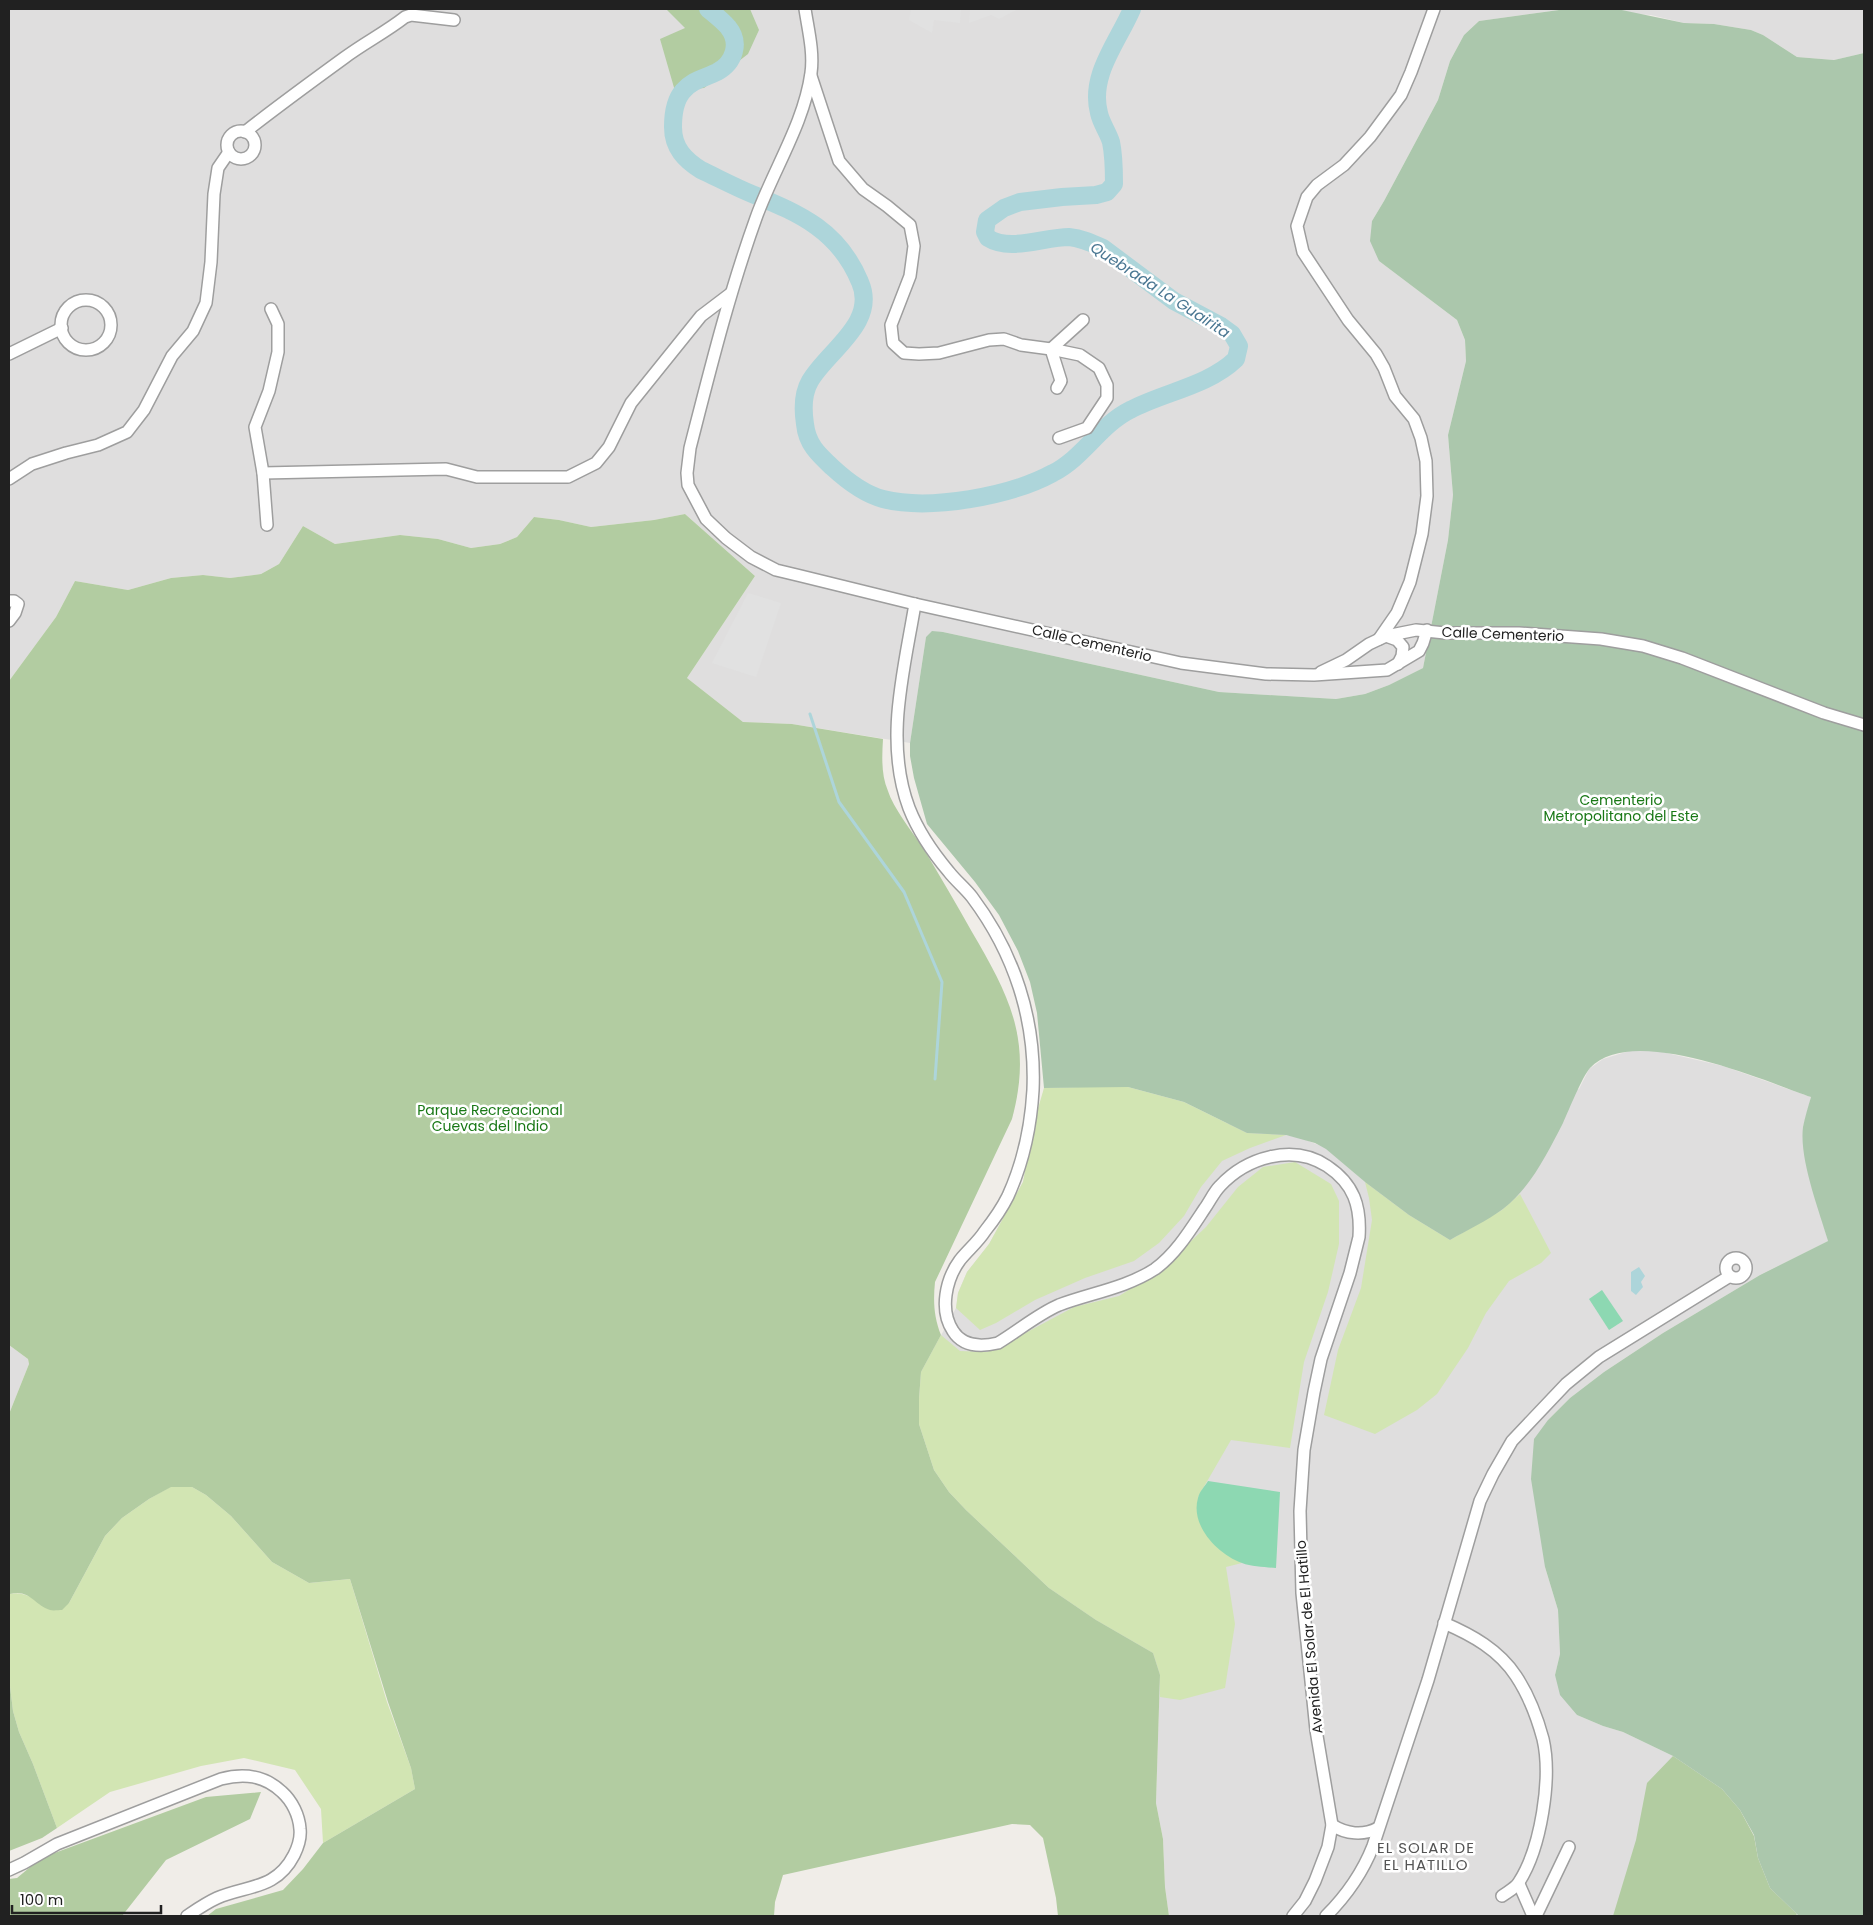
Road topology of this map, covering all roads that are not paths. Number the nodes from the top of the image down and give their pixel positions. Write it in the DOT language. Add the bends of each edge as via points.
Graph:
graph roads {
  1 [pos="805,9"];
  2 [pos="1434,9"];
  3 [pos="454,20"];
  4 [pos="811,74"];
  5 [pos="245,132"];
  6 [pos="229,152"];
  7 [pos="730,294"];
  8 [pos="271,309"];
  9 [pos="1083,320"];
  10 [pos="62,328"];
  11 [pos="1051,349"];
  12 [pos="9,354"];
  13 [pos="1057,388"];
  14 [pos="1059,438"];
  15 [pos="263,473"];
  16 [pos="9,479"];
  17 [pos="267,525"];
  18 [pos="9,601"];
  19 [pos="915,604"];
  20 [pos="9,621"];
  21 [pos="1426,630"];
  22 [pos="1383,638"];
  23 [pos="1398,665"];
  24 [pos="1314,675"];
  25 [pos="1864,725"];
  26 [pos="1730,1276"];
  27 [pos="1444,1623"];
  28 [pos="1332,1825"];
  29 [pos="1378,1828"];
  30 [pos="1569,1847"];
  31 [pos="9,1870"];
  32 [pos="1519,1884"];
  33 [pos="1502,1896"];
  34 [pos="187,1916"];
  35 [pos="1293,1916"];
  36 [pos="1326,1916"];
  37 [pos="1534,1916"];
  1 -- 4 [label="street"];
  2 -- 22 [label="street" via="1401,95 1344,165 1317,184 1307,197 1297,226 1304,252 1348,320 1376,354 1394,396 1414,419 1426,461 1427,496 1422,534 1410,582"];
  3 -- 5 [label="street" via="405,17 296,92"];
  4 -- 7 [label="street, Calle Cementerio" via="798,120 756,216"];
  4 -- 11 [label="street" via="839,161 863,189 910,225 914,246 910,276 891,325 893,343 904,353 919,354 1004,339"];
  5 -- 6 [label="street" via="231,135 227,143"];
  5 -- 6 [label="street" via="254,139 250,156 241,159"];
  6 -- 16 [label="street" via="218,168 214,194 206,302 193,331 172,356 144,410 127,432 98,445 32,464"];
  7 -- 15 [label="street" via="701,316 631,403 609,447 596,463 568,477 477,478 446,469"];
  7 -- 19 [label="street, Calle Cementerio" via="688,462 688,485 698,507 726,538 776,570"];
  8 -- 15 [label="street" via="278,324 278,352 269,391 255,426"];
  9 -- 11 [label="street"];
  10 -- 10 [label="street" via="69,343 92,349 99,346 112,329 111,318 102,304 86,300 70,306 62,320"];
  10 -- 12 [label="street"];
  11 -- 13 [label="street" via="1061,381"];
  11 -- 14 [label="street" via="1087,359 1099,368 1106,385 1107,398 1087,428"];
  15 -- 17 [label="street"];
  18 -- 20 [label="street" via="18,604"];
  19 -- 24 [label="street, Calle Cementerio" via="1181,663 1266,674"];
  19 -- 28 [label="street, Avenida El Solar de El Hatillo" via="897,715 898,763 905,791 915,820 930,846 980,908 1008,955 1025,1003 1032,1047 1033,1091 1021,1158 1006,1199 949,1280 946,1313 954,1332 967,1344 987,1346 998,1343 1058,1306 1154,1270 1166,1260 1220,1186 1261,1158 1293,1154 1322,1163 1341,1178 1356,1200 1359,1237 1314,1392 1304,1450 1300,1511 1302,1593 1316,1730"];
  21 -- 22 [label="street"];
  21 -- 23 [label="street, Calle Cementerio" via="1419,651"];
  21 -- 25 [label="street, Calle Cementerio" via="1601,639 1643,646"];
  22 -- 23 [label="street" via="1397,640 1403,647"];
  22 -- 24 [label="street"];
  23 -- 24 [label="street, Calle Cementerio" via="1387,670"];
  26 -- 27 [label="street" via="1599,1357 1566,1384 1512,1441 1480,1501"];
  27 -- 29 [label="street"];
  27 -- 32 [label="street" via="1495,1651 1516,1675 1531,1703 1543,1740 1546,1776 1543,1808 1533,1850"];
  28 -- 29 [label="street" via="1360,1833"];
  28 -- 35 [label="street, Avenida El Solar de El Hatillo" via="1315,1881"];
  29 -- 36 [label="street" via="1365,1868"];
  30 -- 37 [label="street"];
  31 -- 34 [label="street" via="57,1844 221,1779 242,1775 271,1783 287,1797 299,1820 299,1840 291,1861 269,1880 215,1899"];
  32 -- 33 [label="street"];
  32 -- 37 [label="street"];
}
